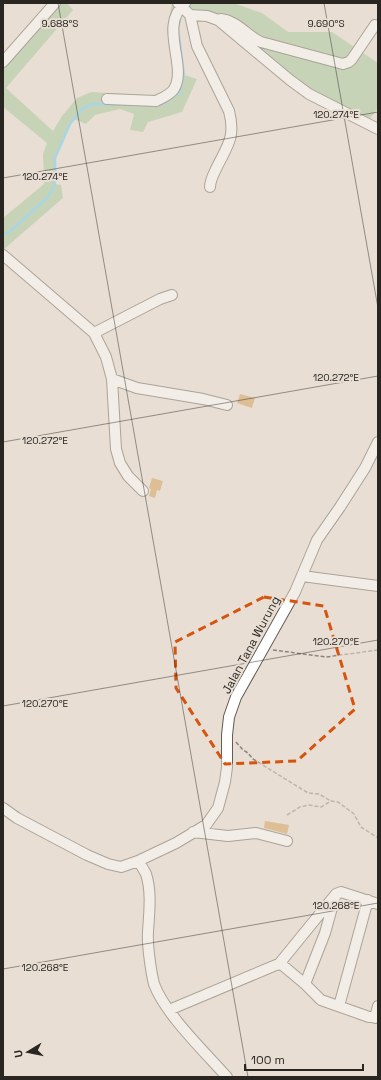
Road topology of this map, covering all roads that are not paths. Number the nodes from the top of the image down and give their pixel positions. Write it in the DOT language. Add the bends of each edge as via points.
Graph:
graph roads {
  1 [pos="55,3"];
  2 [pos="184,8"];
  3 [pos="212,18"];
  4 [pos="375,25"];
  5 [pos="3,62"];
  6 [pos="107,99"];
  7 [pos="378,129"];
  8 [pos="210,187"];
  9 [pos="3,255"];
  10 [pos="172,295"];
  11 [pos="94,333"];
  12 [pos="112,379"];
  13 [pos="227,405"];
  14 [pos="378,442"];
  15 [pos="143,491"];
  16 [pos="302,576"];
  17 [pos="378,586"];
  18 [pos="3,808"];
  19 [pos="193,832"];
  20 [pos="288,841"];
  21 [pos="138,861"];
  22 [pos="336,894"];
  23 [pos="368,900"];
  24 [pos="378,904"];
  25 [pos="279,964"];
  26 [pos="305,984"];
  27 [pos="339,1006"];
  28 [pos="378,1006"];
  29 [pos="169,1010"];
  30 [pos="376,1017"];
  31 [pos="227,1077"];
  1 -- 5 [label="street"];
  2 -- 3 [label="street"];
  2 -- 6 [label="street" via="176,18 173,30 178,74 174,89 156,101"];
  2 -- 8 [label="street" via="197,46 232,122 231,136"];
  3 -- 4 [label="street" via="225,19 240,26 252,38 261,42 343,64 352,59"];
  3 -- 7 [label="street" via="226,26 309,94"];
  9 -- 11 [label="street"];
  10 -- 11 [label="street"];
  11 -- 12 [label="street" via="106,357"];
  12 -- 13 [label="street" via="137,388"];
  12 -- 15 [label="street" via="116,450 128,476"];
  14 -- 16 [label="street, Jalan Tana Wurung" via="365,468 317,540"];
  16 -- 17 [label="street"];
  16 -- 19 [label="street, Jalan Tana Wurung" via="236,697 229,718 227,767 218,808 206,824"];
  18 -- 21 [label="street, Jalan Tana Wurung" via="108,864 122,867"];
  19 -- 20 [label="street" via="228,836 256,832"];
  19 -- 21 [label="street, Jalan Tana Wurung"];
  21 -- 29 [label="street" via="148,881 148,937 153,978 160,998"];
  22 -- 23 [label="street" via="341,892"];
  22 -- 25 [label="street"];
  22 -- 26 [label="street" via="325,933"];
  23 -- 24 [label="street"];
  23 -- 27 [label="street"];
  25 -- 26 [label="street"];
  25 -- 29 [label="street"];
  26 -- 27 [label="street" via="321,1000"];
  27 -- 30 [label="street"];
  28 -- 30 [label="street"];
  29 -- 31 [label="street"];
}
